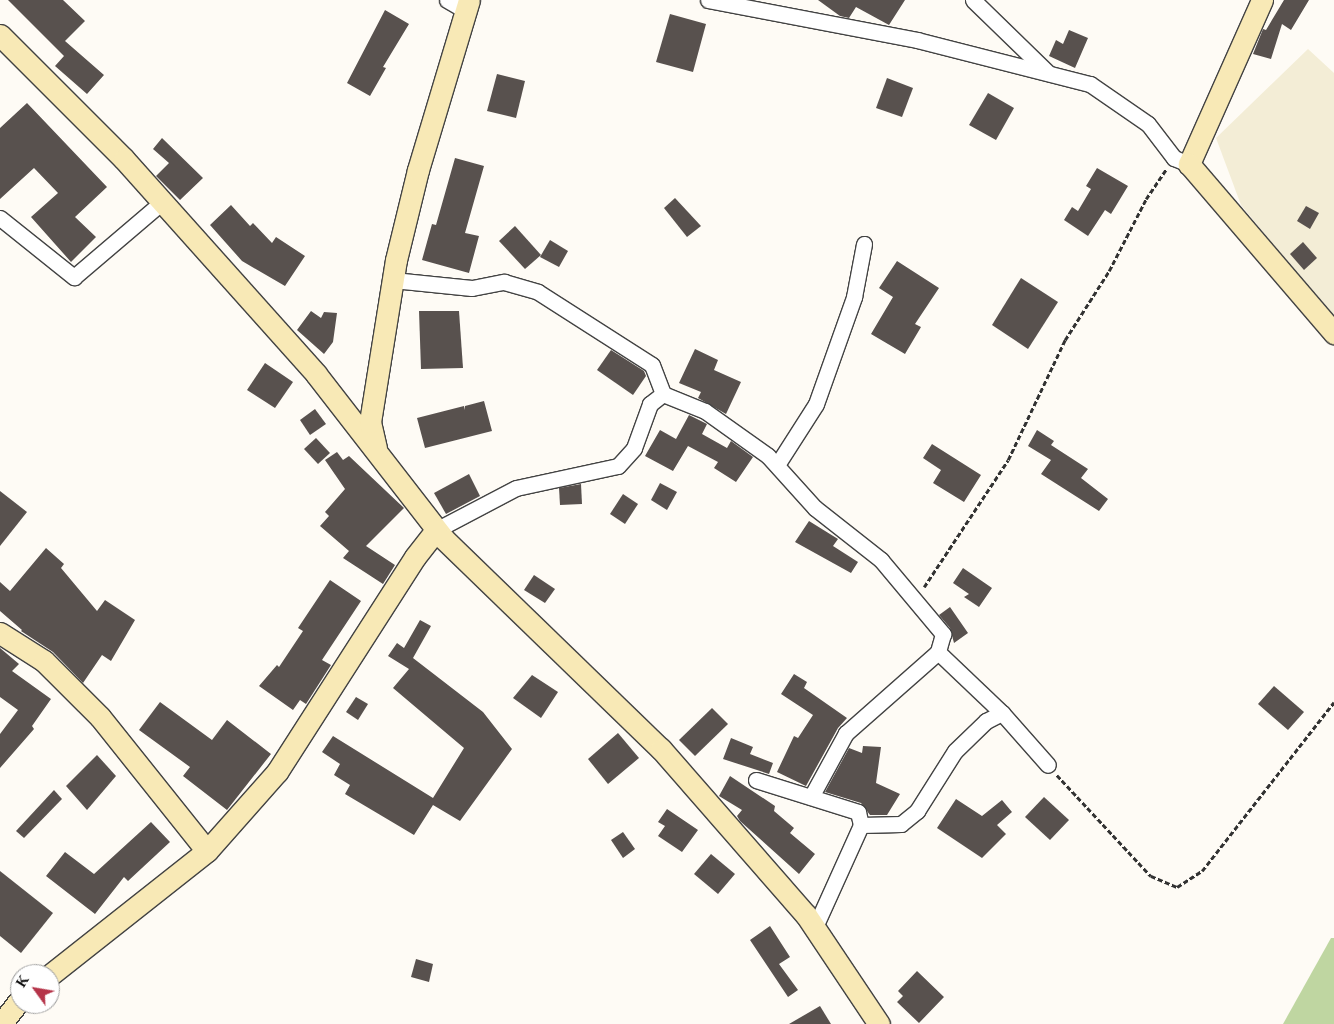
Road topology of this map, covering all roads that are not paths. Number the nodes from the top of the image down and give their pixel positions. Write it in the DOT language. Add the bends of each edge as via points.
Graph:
graph roads {
  1 [pos="447,0"];
  2 [pos="708,0"];
  3 [pos="973,0"];
  4 [pos="1262,0"];
  5 [pos="467,5"];
  6 [pos="0,35"];
  7 [pos="1048,73"];
  8 [pos="1181,161"];
  9 [pos="162,202"];
  10 [pos="0,218"];
  11 [pos="864,244"];
  12 [pos="393,280"];
  13 [pos="1330,323"];
  14 [pos="663,394"];
  15 [pos="378,456"];
  16 [pos="777,465"];
  17 [pos="436,530"];
  18 [pos="0,633"];
  19 [pos="938,652"];
  20 [pos="1002,713"];
  21 [pos="1048,765"];
  22 [pos="756,780"];
  23 [pos="811,797"];
  24 [pos="861,825"];
  25 [pos="207,851"];
  26 [pos="815,927"];
  27 [pos="60,967"];
  28 [pos="10,1013"];
  29 [pos="1,1024"];
  30 [pos="879,1024"];
  1 -- 5 [label="street"];
  2 -- 7 [label="street" via="917,40"];
  3 -- 7 [label="street"];
  4 -- 8 [label="street"];
  5 -- 12 [label="street" via="418,170"];
  6 -- 9 [label="street"];
  7 -- 8 [label="street" via="1090,84 1148,124"];
  8 -- 13 [label="street"];
  9 -- 10 [label="street" via="74,277"];
  9 -- 15 [label="street" via="316,374"];
  11 -- 16 [label="street" via="854,297 816,404"];
  12 -- 14 [label="street" via="472,288 504,282 538,292 652,365"];
  12 -- 15 [label="street" via="370,422"];
  14 -- 16 [label="street" via="705,411"];
  14 -- 17 [label="street" via="650,404 634,448 618,466 516,488"];
  15 -- 17 [label="street"];
  16 -- 19 [label="street" via="815,508 881,560 916,599 943,634"];
  17 -- 25 [label="street" via="414,557 277,772"];
  17 -- 26 [label="street" via="661,749"];
  18 -- 25 [label="street" via="44,661 100,717"];
  19 -- 20 [label="street"];
  19 -- 23 [label="street" via="846,733"];
  20 -- 21 [label="street"];
  20 -- 24 [label="street" via="986,721 956,751 917,811 901,824"];
  22 -- 23 [label="street"];
  23 -- 24 [label="street" via="858,812"];
  24 -- 26 [label="street"];
  25 -- 27 [label="street"];
  26 -- 30 [label="street"];
  28 -- 29 [label="street"];
}
